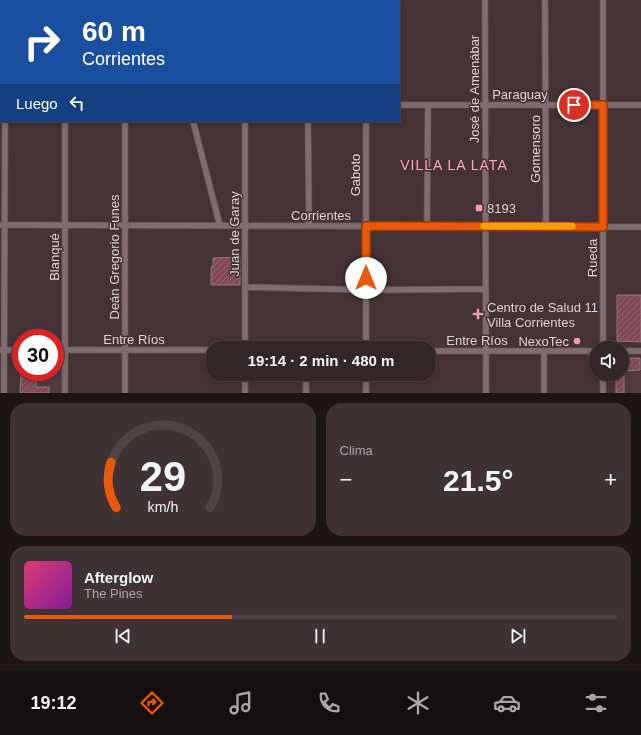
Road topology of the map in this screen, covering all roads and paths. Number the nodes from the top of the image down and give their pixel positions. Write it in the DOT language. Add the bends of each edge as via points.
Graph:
graph roads {
  1 [pos="485,0"];
  2 [pos="545,0"];
  3 [pos="603,0"];
  4 [pos="400,105"];
  5 [pos="428,105"];
  6 [pos="485,105"];
  7 [pos="546,105"];
  8 [pos="603,105"];
  9 [pos="641,105"];
  10 [pos="4,122"];
  11 [pos="65,122"];
  12 [pos="125,122"];
  13 [pos="193,122"];
  14 [pos="245,122"];
  15 [pos="308,122"];
  16 [pos="366,122"];
  17 [pos="2,225"];
  18 [pos="65,225"];
  19 [pos="125,226"];
  20 [pos="220,226"];
  21 [pos="245,226"];
  22 [pos="309,226"];
  23 [pos="366,226"];
  24 [pos="427,226"];
  25 [pos="485,226"];
  26 [pos="546,226"];
  27 [pos="603,227"];
  28 [pos="641,227"];
  29 [pos="245,288"];
  30 [pos="486,289"];
  31 [pos="366,290"];
  32 [pos="245,341"];
  33 [pos="366,341"];
  34 [pos="603,341"];
  35 [pos="2,350"];
  36 [pos="65,350"];
  37 [pos="125,350"];
  38 [pos="206,350"];
  39 [pos="436,351"];
  40 [pos="544,351"];
  41 [pos="589,351"];
  42 [pos="629,351"];
  43 [pos="641,351"];
  44 [pos="486,352"];
  45 [pos="245,381"];
  46 [pos="306,381"];
  47 [pos="366,381"];
  48 [pos="603,381"];
  49 [pos="4,393"];
  50 [pos="66,393"];
  51 [pos="125,393"];
  52 [pos="245,393"];
  53 [pos="306,393"];
  54 [pos="366,393"];
  55 [pos="486,393"];
  56 [pos="544,393"];
  57 [pos="604,393"];
  1 -- 6 [label="street, José de Amenábar"];
  2 -- 7 [label="street, Gomensoro"];
  3 -- 8 [label="street, Rueda"];
  4 -- 5 [label="street, Paraguay"];
  5 -- 6 [label="street, Paraguay"];
  5 -- 24 [label="street"];
  6 -- 7 [label="street, Paraguay"];
  6 -- 25 [label="street, José de Amenábar"];
  7 -- 8 [label="street, Paraguay"];
  7 -- 26 [label="street, Gomensoro"];
  8 -- 9 [label="street, Paraguay"];
  8 -- 27 [label="street, Rueda"];
  10 -- 17 [label="street"];
  11 -- 18 [label="street, Blanqué"];
  12 -- 19 [label="street, Deán Gregorio Funes"];
  13 -- 20 [label="street"];
  14 -- 21 [label="street, Juan de Garay"];
  15 -- 22 [label="street"];
  16 -- 23 [label="street, Gaboto"];
  17 -- 18 [label="street, Corrientes"];
  17 -- 35 [label="street"];
  18 -- 19 [label="street, Corrientes"];
  18 -- 36 [label="street, Blanqué"];
  19 -- 20 [label="street, Corrientes"];
  19 -- 37 [label="street, Deán Gregorio Funes"];
  20 -- 21 [label="street, Corrientes"];
  21 -- 22 [label="street, Corrientes"];
  21 -- 29 [label="street, Juan de Garay"];
  22 -- 23 [label="street, Corrientes"];
  23 -- 24 [label="street, Corrientes"];
  23 -- 31 [label="street, Gaboto"];
  24 -- 25 [label="street, Corrientes"];
  25 -- 26 [label="street, Corrientes"];
  25 -- 30 [label="street, José de Amenábar"];
  26 -- 27 [label="street, Corrientes"];
  27 -- 28 [label="street, Corrientes"];
  27 -- 34 [label="street, Rueda"];
  29 -- 31 [label="street"];
  29 -- 32 [label="street, Juan de Garay"];
  30 -- 31 [label="street"];
  30 -- 44 [label="street, José de Amenábar"];
  31 -- 33 [label="street, Gaboto"];
  35 -- 49 [label="street"];
  36 -- 37 [label="street, Entre Ríos"];
  36 -- 50 [label="street, Blanqué"];
  37 -- 38 [label="street, Entre Ríos"];
  37 -- 51 [label="street, Deán Gregorio Funes"];
  39 -- 44 [label="street, Entre Ríos"];
  40 -- 41 [label="street, Entre Ríos"];
  40 -- 44 [label="street, Entre Ríos"];
  40 -- 56 [label="street"];
  42 -- 43 [label="street"];
  44 -- 55 [label="street, José de Amenábar"];
  45 -- 52 [label="street"];
  46 -- 53 [label="street"];
  47 -- 54 [label="street"];
  48 -- 57 [label="street"];
}
